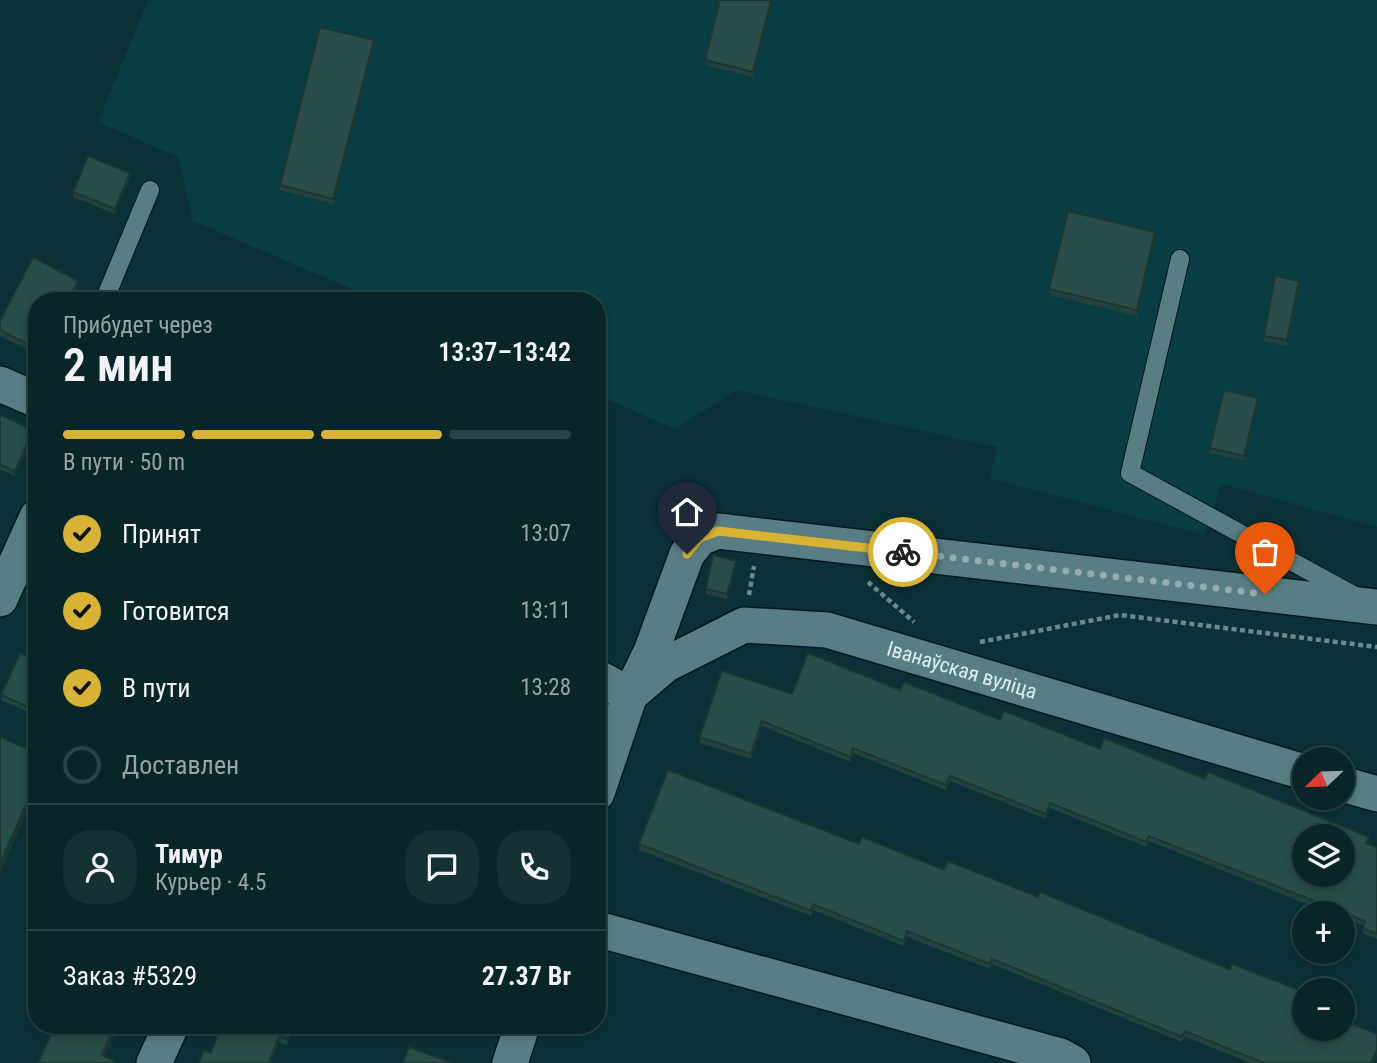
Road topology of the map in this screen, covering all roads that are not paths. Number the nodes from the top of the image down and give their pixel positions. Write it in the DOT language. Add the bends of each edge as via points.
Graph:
graph roads {
  1 [pos="150,190"];
  2 [pos="1180,259"];
  3 [pos="108,292"];
  4 [pos="0,384"];
  5 [pos="28,396"];
  6 [pos="28,537"];
  7 [pos="0,599"];
  8 [pos="1376,607"];
  9 [pos="606,682"];
  10 [pos="630,695"];
  11 [pos="606,766"];
  12 [pos="1292,768"];
  13 [pos="1355,788"];
  14 [pos="1377,794"];
  15 [pos="606,931"];
  16 [pos="168,1034"];
  17 [pos="519,1034"];
  18 [pos="155,1063"];
  19 [pos="510,1063"];
  20 [pos="1073,1063"];
  1 -- 3 [label="lane"];
  2 -- 8 [label="lane" via="1130,473"];
  4 -- 5 [label="street"];
  6 -- 7 [label="street"];
  8 -- 10 [label="street" via="718,531 700,538 687,554"];
  9 -- 10 [label="street"];
  10 -- 11 [label="street"];
  10 -- 12 [label="street, Іванаўская вуліца" via="664,665 744,625 827,630"];
  13 -- 14 [label="street"];
  15 -- 20 [label="street"];
  16 -- 18 [label="street"];
  17 -- 19 [label="street"];
}
